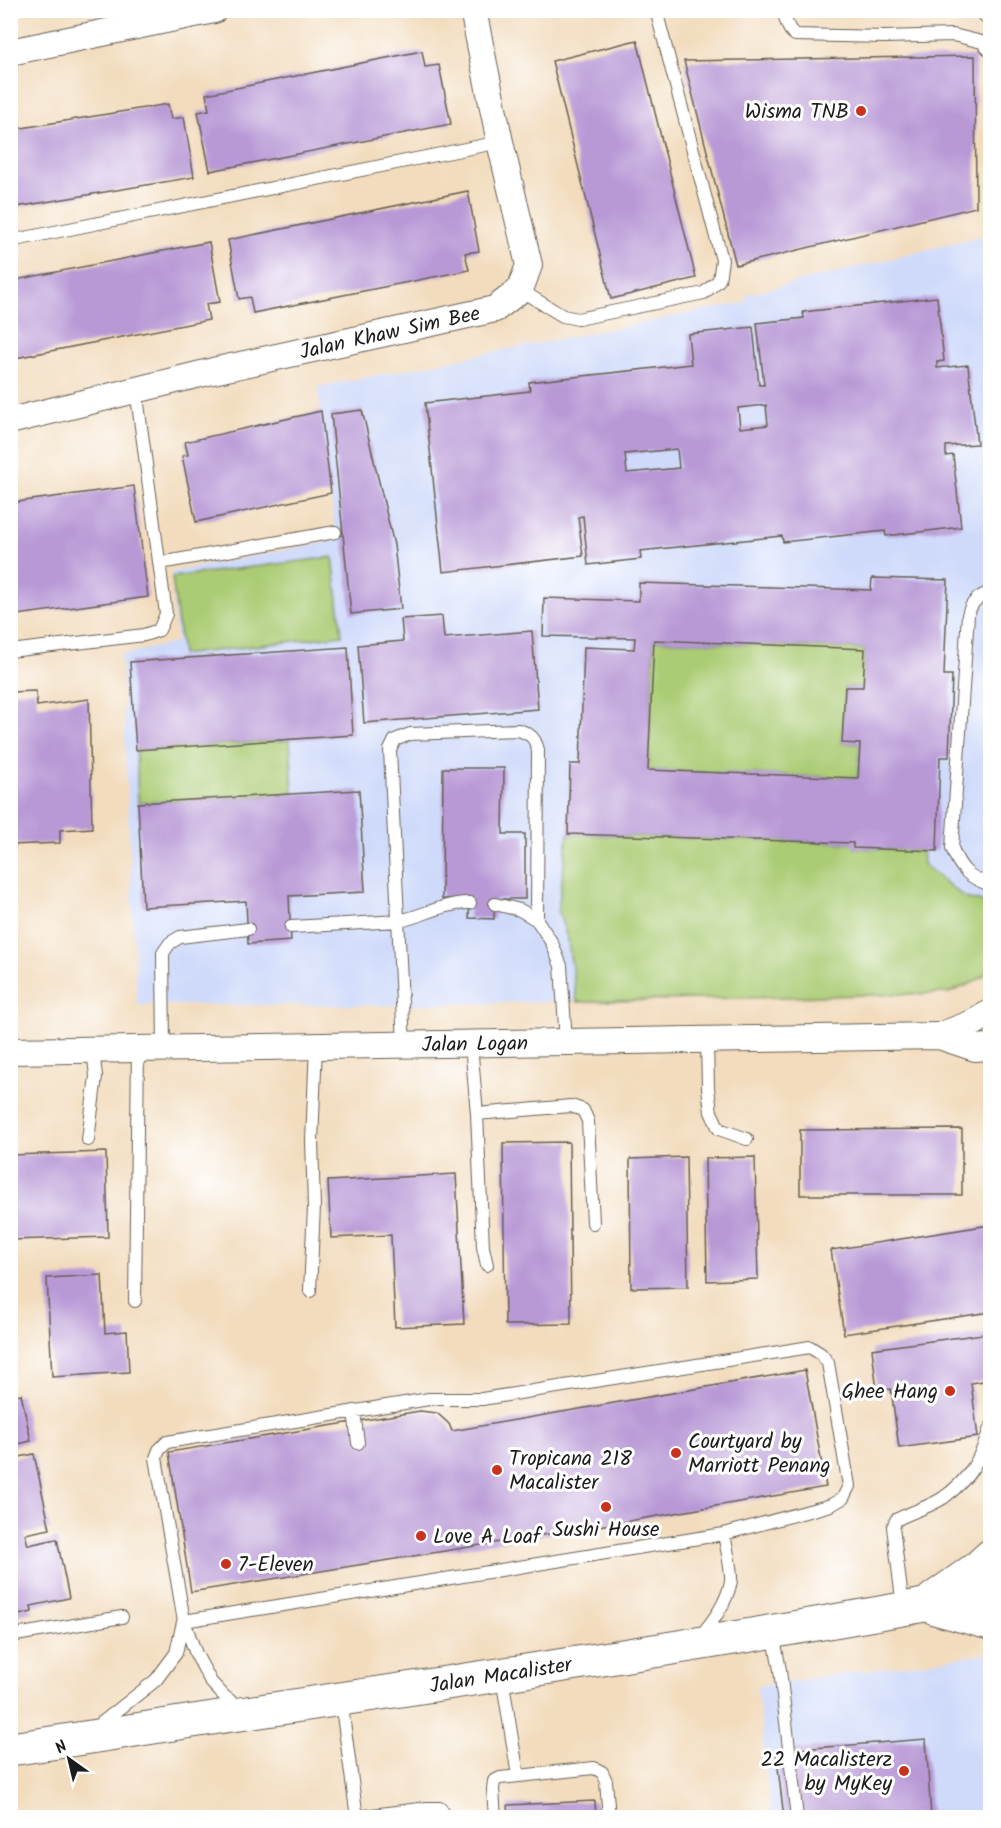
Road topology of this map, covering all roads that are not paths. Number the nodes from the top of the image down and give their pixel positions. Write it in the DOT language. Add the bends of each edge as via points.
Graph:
graph roads {
  1 [pos="214,10"];
  2 [pos="472,10"];
  3 [pos="656,10"];
  4 [pos="783,10"];
  5 [pos="990,51"];
  6 [pos="10,52"];
  7 [pos="500,142"];
  8 [pos="10,241"];
  9 [pos="520,290"];
  10 [pos="136,389"];
  11 [pos="10,421"];
  12 [pos="335,532"];
  13 [pos="160,563"];
  14 [pos="990,592"];
  15 [pos="10,651"];
  16 [pos="990,885"];
  17 [pos="470,903"];
  18 [pos="495,904"];
  19 [pos="537,920"];
  20 [pos="399,921"];
  21 [pos="291,927"];
  22 [pos="248,929"];
  23 [pos="990,1013"];
  24 [pos="939,1036"];
  25 [pos="706,1040"];
  26 [pos="566,1042"];
  27 [pos="471,1044"];
  28 [pos="404,1045"];
  29 [pos="316,1046"];
  30 [pos="990,1047"];
  31 [pos="138,1049"];
  32 [pos="164,1049"];
  33 [pos="93,1050"];
  34 [pos="10,1051"];
  35 [pos="477,1114"];
  36 [pos="747,1139"];
  37 [pos="87,1140"];
  38 [pos="593,1223"];
  39 [pos="487,1265"];
  40 [pos="310,1291"];
  41 [pos="135,1301"];
  42 [pos="354,1411"];
  43 [pos="990,1428"];
  44 [pos="358,1443"];
  45 [pos="724,1534"];
  46 [pos="990,1556"];
  47 [pos="990,1593"];
  48 [pos="914,1608"];
  49 [pos="122,1617"];
  50 [pos="184,1621"];
  51 [pos="990,1623"];
  52 [pos="773,1632"];
  53 [pos="10,1635"];
  54 [pos="694,1644"];
  55 [pos="501,1675"];
  56 [pos="341,1700"];
  57 [pos="246,1713"];
  58 [pos="79,1739"];
  59 [pos="10,1749"];
  60 [pos="518,1776"];
  61 [pos="357,1817"];
  62 [pos="448,1818"];
  63 [pos="495,1818"];
  64 [pos="609,1818"];
  65 [pos="797,1818"];
  1 -- 6 [label="street"];
  2 -- 7 [label="street"];
  3 -- 9 [label="lane" via="722,260 719,280 704,293 578,319 563,316"];
  4 -- 5 [label="lane" via="790,32 801,37 953,35 982,42"];
  7 -- 8 [label="lane"];
  7 -- 9 [label="street" via="529,265"];
  9 -- 10 [label="street, Jalan Khaw Sim Bee" via="495,309"];
  10 -- 11 [label="street, Jalan Khaw Sim Bee"];
  10 -- 13 [label="lane"];
  12 -- 13 [label="lane"];
  13 -- 15 [label="lane" via="166,614 159,630"];
  14 -- 16 [label="lane" via="975,600 968,615 952,848 968,874"];
  17 -- 20 [label="lane"];
  18 -- 19 [label="lane" via="520,910"];
  19 -- 20 [label="lane" via="538,750 529,733 518,730 410,734 395,740 390,750"];
  19 -- 26 [label="lane" via="561,966"];
  20 -- 21 [label="lane"];
  20 -- 28 [label="lane"];
  22 -- 32 [label="lane" via="180,937 163,953"];
  23 -- 24 [label="street, Jalan Logan"];
  24 -- 25 [label="street, Jalan Logan"];
  24 -- 30 [label="street, Jalan Logan" via="975,1048"];
  25 -- 26 [label="street, Jalan Logan"];
  25 -- 36 [label="lane" via="711,1112 719,1129"];
  26 -- 27 [label="street, Jalan Logan"];
  27 -- 28 [label="street, Jalan Logan"];
  27 -- 35 [label="lane"];
  28 -- 29 [label="street, Jalan Logan"];
  29 -- 32 [label="street, Jalan Logan"];
  29 -- 40 [label="lane"];
  31 -- 32 [label="street, Jalan Logan"];
  31 -- 33 [label="street, Jalan Logan"];
  31 -- 41 [label="lane"];
  33 -- 34 [label="street, Jalan Logan"];
  33 -- 37 [label="lane" via="96,1076"];
  35 -- 38 [label="lane" via="571,1106 584,1110 588,1121"];
  35 -- 39 [label="lane"];
  42 -- 44 [label="lane"];
  42 -- 45 [label="lane" via="429,1399 482,1399 810,1347 828,1363 849,1486 843,1498 831,1505"];
  42 -- 50 [label="lane" via="167,1442 159,1450 156,1458"];
  43 -- 48 [label="lane" via="983,1453 965,1479 942,1498 896,1520 893,1527"];
  45 -- 50 [label="lane"];
  45 -- 54 [label="lane" via="731,1579 724,1603"];
  46 -- 48 [label="main road"];
  47 -- 48 [label="main road, Jalan Macalister"];
  48 -- 51 [label="main road"];
  48 -- 52 [label="main road, Jalan Macalister"];
  49 -- 53 [label="lane"];
  50 -- 57 [label="lane" via="211,1682"];
  50 -- 58 [label="lane" via="177,1653 156,1680"];
  52 -- 54 [label="main road, Jalan Macalister"];
  52 -- 65 [label="lane"];
  54 -- 55 [label="main road, Jalan Macalister"];
  55 -- 56 [label="main road, Jalan Macalister"];
  55 -- 60 [label="lane"];
  56 -- 57 [label="main road, Jalan Macalister"];
  56 -- 61 [label="lane"];
  57 -- 58 [label="main road, Jalan Macalister"];
  58 -- 59 [label="main road, Jalan Macalister"];
  60 -- 63 [label="lane" via="494,1781"];
  60 -- 64 [label="lane" via="594,1768 602,1772 606,1781"];
  61 -- 62 [label="lane" via="440,1808"];
}
